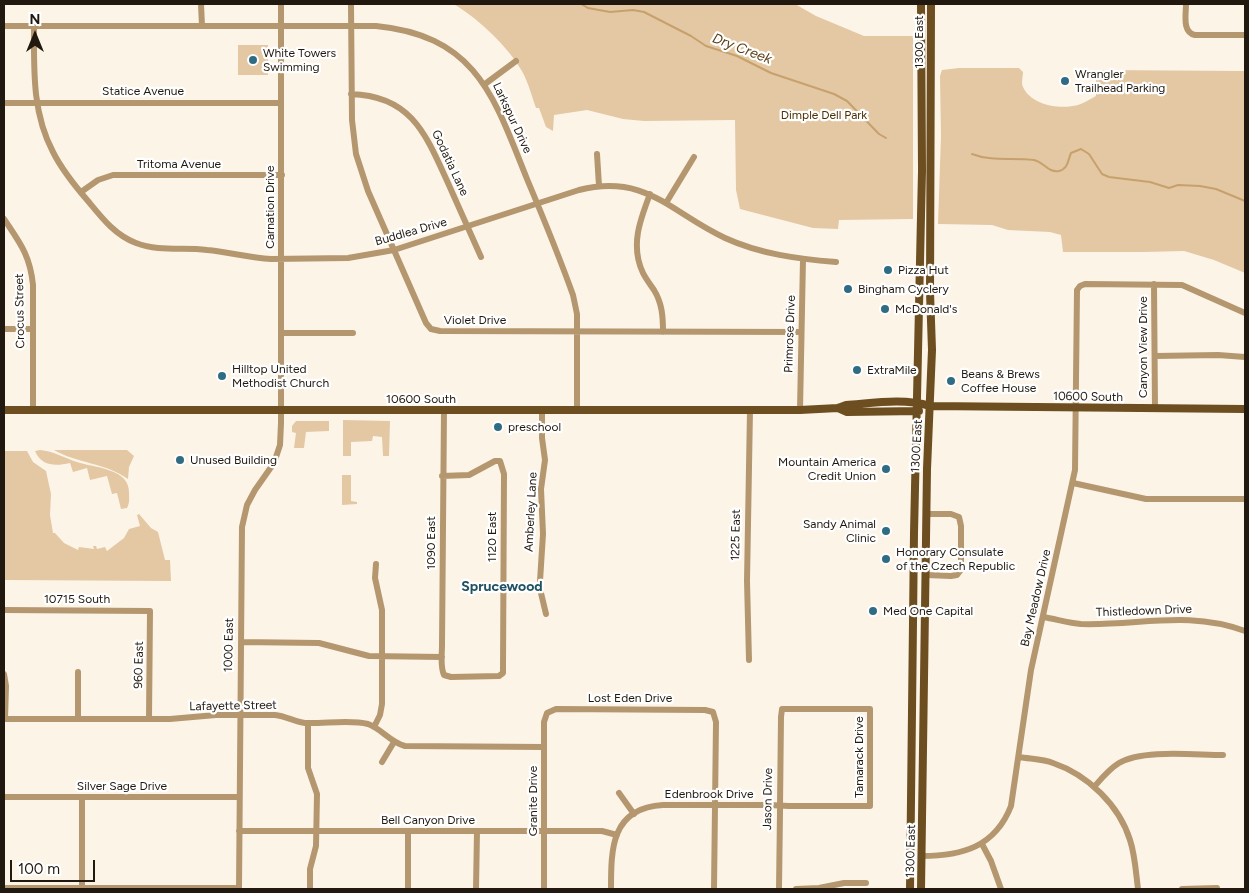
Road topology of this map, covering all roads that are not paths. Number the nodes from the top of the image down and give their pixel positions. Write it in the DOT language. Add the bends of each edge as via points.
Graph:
graph roads {
  1 [pos="202,4"];
  2 [pos="281,4"];
  3 [pos="351,4"];
  4 [pos="921,4"];
  5 [pos="931,4"];
  6 [pos="1186,4"];
  7 [pos="4,26"];
  8 [pos="34,26"];
  9 [pos="202,26"];
  10 [pos="281,26"];
  11 [pos="351,26"];
  12 [pos="1245,35"];
  13 [pos="516,61"];
  14 [pos="485,84"];
  15 [pos="351,94"];
  16 [pos="4,102"];
  17 [pos="36,102"];
  18 [pos="281,102"];
  19 [pos="596,154"];
  20 [pos="694,157"];
  21 [pos="282,176"];
  22 [pos="599,186"];
  23 [pos="81,192"];
  24 [pos="650,194"];
  25 [pos="666,203"];
  26 [pos="537,204"];
  27 [pos="4,219"];
  28 [pos="467,226"];
  29 [pos="394,250"];
  30 [pos="481,257"];
  31 [pos="281,259"];
  32 [pos="803,260"];
  33 [pos="836,262"];
  34 [pos="1154,284"];
  35 [pos="1245,313"];
  36 [pos="4,329"];
  37 [pos="32,329"];
  38 [pos="577,331"];
  39 [pos="663,332"];
  40 [pos="801,332"];
  41 [pos="282,333"];
  42 [pos="353,333"];
  43 [pos="1154,356"];
  44 [pos="1245,357"];
  45 [pos="917,402"];
  46 [pos="930,406"];
  47 [pos="838,408"];
  48 [pos="1077,408"];
  49 [pos="1155,409"];
  50 [pos="1245,409"];
  51 [pos="4,410"];
  52 [pos="33,410"];
  53 [pos="444,410"];
  54 [pos="542,410"];
  55 [pos="577,410"];
  56 [pos="750,410"];
  57 [pos="800,410"];
  58 [pos="282,411"];
  59 [pos="917,412"];
  60 [pos="442,476"];
  61 [pos="1073,482"];
  62 [pos="1245,499"];
  63 [pos="927,514"];
  64 [pos="376,564"];
  65 [pos="926,575"];
  66 [pos="503,587"];
  67 [pos="528,587"];
  68 [pos="4,610"];
  69 [pos="150,611"];
  70 [pos="546,614"];
  71 [pos="1043,617"];
  72 [pos="1245,631"];
  73 [pos="241,642"];
  74 [pos="382,657"];
  75 [pos="442,657"];
  76 [pos="749,660"];
  77 [pos="78,672"];
  78 [pos="4,674"];
  79 [pos="444,675"];
  80 [pos="870,709"];
  81 [pos="547,713"];
  82 [pos="240,715"];
  83 [pos="5,719"];
  84 [pos="78,719"];
  85 [pos="149,719"];
  86 [pos="308,723"];
  87 [pos="374,727"];
  88 [pos="394,742"];
  89 [pos="544,747"];
  90 [pos="1223,755"];
  91 [pos="1019,757"];
  92 [pos="382,762"];
  93 [pos="1094,787"];
  94 [pos="619,792"];
  95 [pos="4,797"];
  96 [pos="82,797"];
  97 [pos="239,797"];
  98 [pos="912,798"];
  99 [pos="715,804"];
  100 [pos="780,806"];
  101 [pos="870,806"];
  102 [pos="634,814"];
  103 [pos="239,831"];
  104 [pos="317,831"];
  105 [pos="408,831"];
  106 [pos="477,831"];
  107 [pos="544,831"];
  108 [pos="617,835"];
  109 [pos="982,844"];
  110 [pos="922,856"];
  111 [pos="866,883"];
  112 [pos="4,888"];
  113 [pos="82,888"];
  114 [pos="239,888"];
  115 [pos="1217,888"];
  116 [pos="310,889"];
  117 [pos="408,889"];
  118 [pos="476,889"];
  119 [pos="544,889"];
  120 [pos="611,889"];
  121 [pos="714,889"];
  122 [pos="779,889"];
  123 [pos="796,889"];
  124 [pos="910,889"];
  125 [pos="922,889"];
  126 [pos="1001,889"];
  127 [pos="1138,889"];
  128 [pos="1182,889"];
  1 -- 9 [label="street"];
  2 -- 10 [label="street, Carnation Drive"];
  3 -- 11 [label="street, Violet Drive"];
  4 -- 45 [label="main road, 1300 East" via="922,171"];
  5 -- 46 [label="main road, 1300 East"];
  6 -- 12 [label="street" via="1186,30 1190,34"];
  7 -- 8 [label="street, Larkspur Drive"];
  8 -- 9 [label="street, Larkspur Drive"];
  8 -- 17 [label="street, Buddlea Drive"];
  9 -- 10 [label="street, Larkspur Drive"];
  10 -- 11 [label="street, Larkspur Drive"];
  10 -- 18 [label="street, Carnation Drive"];
  11 -- 14 [label="street, Larkspur Drive" via="398,28 418,33 455,54"];
  11 -- 15 [label="street, Violet Drive"];
  13 -- 14 [label="street"];
  14 -- 26 [label="street, Larkspur Drive" via="500,112"];
  15 -- 28 [label="street, Godatia Lane" via="372,96 392,103 419,126"];
  15 -- 29 [label="street, Violet Drive" via="353,140 359,169"];
  16 -- 17 [label="street, Statice Avenue"];
  17 -- 18 [label="street, Statice Avenue"];
  17 -- 23 [label="street, Buddlea Drive" via="53,154"];
  18 -- 21 [label="street, Carnation Drive"];
  19 -- 22 [label="street"];
  20 -- 25 [label="street"];
  21 -- 23 [label="street, Tritoma Avenue" via="113,175 98,180"];
  21 -- 31 [label="street, Carnation Drive"];
  22 -- 24 [label="street, Buddlea Drive" via="624,187"];
  22 -- 26 [label="street, Buddlea Drive"];
  23 -- 31 [label="street, Buddlea Drive" via="106,223 137,244"];
  24 -- 25 [label="street, Buddlea Drive"];
  24 -- 39 [label="street" via="638,224 637,255 642,272 662,308"];
  25 -- 32 [label="street, Buddlea Drive" via="726,238 765,252"];
  26 -- 28 [label="street, Buddlea Drive"];
  26 -- 38 [label="street, Larkspur Drive" via="573,295"];
  27 -- 37 [label="street, Crocus Street" via="9,232 20,242 28,258"];
  28 -- 29 [label="street, Buddlea Drive"];
  28 -- 30 [label="street, Godatia Lane"];
  29 -- 31 [label="street, Buddlea Drive" via="348,258"];
  29 -- 38 [label="street, Violet Drive" via="431,329"];
  31 -- 41 [label="street, Carnation Drive"];
  32 -- 33 [label="street, Buddlea Drive"];
  32 -- 40 [label="street, Primrose Drive"];
  34 -- 35 [label="street" via="1182,285"];
  34 -- 43 [label="street, Canyon View Drive"];
  34 -- 48 [label="street, Bay Meadow Drive" via="1085,284 1076,290"];
  36 -- 37 [label="street"];
  37 -- 52 [label="street, Crocus Street"];
  38 -- 39 [label="street, Violet Drive"];
  38 -- 55 [label="street, Larkspur Drive"];
  39 -- 40 [label="street, Violet Drive"];
  40 -- 57 [label="street, Primrose Drive"];
  41 -- 42 [label="street"];
  41 -- 58 [label="street, Carnation Drive"];
  43 -- 44 [label="street"];
  43 -- 49 [label="street, Canyon View Drive"];
  45 -- 46 [label="main road, 10600 South"];
  45 -- 47 [label="main road, 10600 South"];
  45 -- 59 [label="main road, 1300 East"];
  46 -- 48 [label="main road, 10600 South"];
  46 -- 59 [label="main road, 10600 South"];
  46 -- 63 [label="main road, 1300 East"];
  47 -- 57 [label="main road, 10600 South"];
  47 -- 59 [label="main road, 10600 South" via="847,412"];
  48 -- 49 [label="main road, 10600 South"];
  48 -- 61 [label="street, Bay Meadow Drive"];
  49 -- 50 [label="main road, 10600 South"];
  51 -- 52 [label="main road, 10600 South"];
  52 -- 58 [label="main road, 10600 South"];
  53 -- 54 [label="main road, 10600 South"];
  53 -- 58 [label="main road, 10600 South"];
  53 -- 60 [label="street, 1090 East"];
  54 -- 55 [label="main road, 10600 South"];
  54 -- 70 [label="street, Amberley Lane" via="545,460 541,489 540,581"];
  55 -- 56 [label="main road, 10600 South"];
  56 -- 57 [label="main road, 10600 South"];
  56 -- 76 [label="street, 1225 East"];
  58 -- 73 [label="street, 1000 East" via="280,445 274,463 255,490 244,516"];
  59 -- 98 [label="main road, 1300 East"];
  60 -- 66 [label="street, 1120 East" via="469,476 500,460 504,474"];
  60 -- 75 [label="street, 1090 East"];
  61 -- 62 [label="street" via="1146,499"];
  61 -- 71 [label="street, Bay Meadow Drive"];
  63 -- 65 [label="main road, 1300 East"];
  63 -- 65 [label="street" via="951,514 959,517 962,526 960,571 952,576"];
  64 -- 74 [label="street" via="375,578 382,610"];
  65 -- 110 [label="main road, 1300 East"];
  66 -- 67 [label="street"];
  66 -- 79 [label="street, 1120 East" via="502,675"];
  68 -- 69 [label="street, 10715 South"];
  69 -- 85 [label="street, 960 East"];
  71 -- 72 [label="street, Thistledown Drive" via="1088,624 1198,620"];
  71 -- 91 [label="street, Bay Meadow Drive" via="1028,686"];
  73 -- 74 [label="street" via="319,643 356,654"];
  73 -- 82 [label="street, 1000 East"];
  74 -- 75 [label="street"];
  74 -- 87 [label="street" via="381,710"];
  75 -- 79 [label="street, 1090 East"];
  77 -- 84 [label="street"];
  78 -- 83 [label="street"];
  80 -- 100 [label="street, Jason Drive" via="782,709"];
  80 -- 101 [label="street, Tamarack Drive"];
  81 -- 89 [label="street, Granite Drive" via="544,718"];
  81 -- 99 [label="street, Lost Eden Drive" via="556,709 713,712 716,722"];
  82 -- 85 [label="street, Lafayette Street"];
  82 -- 86 [label="street, Lafayette Street" via="283,716"];
  82 -- 97 [label="street, 1000 East"];
  83 -- 84 [label="street, Lafayette Street"];
  84 -- 85 [label="street, Lafayette Street"];
  86 -- 87 [label="street, Lafayette Street" via="362,723"];
  86 -- 104 [label="street" via="308,768 317,794"];
  87 -- 88 [label="street, Lafayette Street"];
  88 -- 89 [label="street, Lafayette Street" via="411,747"];
  88 -- 92 [label="street"];
  89 -- 107 [label="street, Granite Drive"];
  90 -- 93 [label="street" via="1144,755 1131,758 1118,763"];
  91 -- 93 [label="street" via="1051,762 1081,776"];
  91 -- 109 [label="street, Bay Meadow Drive" via="1007,816"];
  93 -- 127 [label="street" via="1112,805 1126,828"];
  94 -- 102 [label="street"];
  95 -- 96 [label="street, Silver Sage Drive"];
  96 -- 97 [label="street, Silver Sage Drive"];
  96 -- 113 [label="street"];
  97 -- 103 [label="street, 1000 East"];
  98 -- 110 [label="main road" via="915,850"];
  98 -- 124 [label="main road, 1300 East"];
  99 -- 100 [label="street, Edenbrook Drive"];
  99 -- 102 [label="street, Edenbrook Drive" via="655,805"];
  99 -- 121 [label="street"];
  100 -- 101 [label="street, Edenbrook Drive"];
  100 -- 122 [label="street, Jason Drive"];
  102 -- 108 [label="street, Edenbrook Drive" via="621,826"];
  103 -- 104 [label="street, Bell Canyon Drive"];
  103 -- 114 [label="street, 1000 East"];
  104 -- 105 [label="street, Bell Canyon Drive"];
  104 -- 116 [label="street"];
  105 -- 106 [label="street, Bell Canyon Drive"];
  105 -- 117 [label="street"];
  106 -- 107 [label="street, Bell Canyon Drive"];
  106 -- 118 [label="street"];
  107 -- 108 [label="street, Bell Canyon Drive" via="602,831"];
  107 -- 119 [label="street, Granite Drive"];
  108 -- 120 [label="street, Edenbrook Drive" via="612,850"];
  109 -- 110 [label="street, Bay Meadow Drive" via="961,853"];
  109 -- 126 [label="street"];
  110 -- 125 [label="main road, 1300 East"];
  111 -- 123 [label="street"];
  112 -- 113 [label="street"];
  113 -- 114 [label="street"];
  115 -- 128 [label="street"];
}
